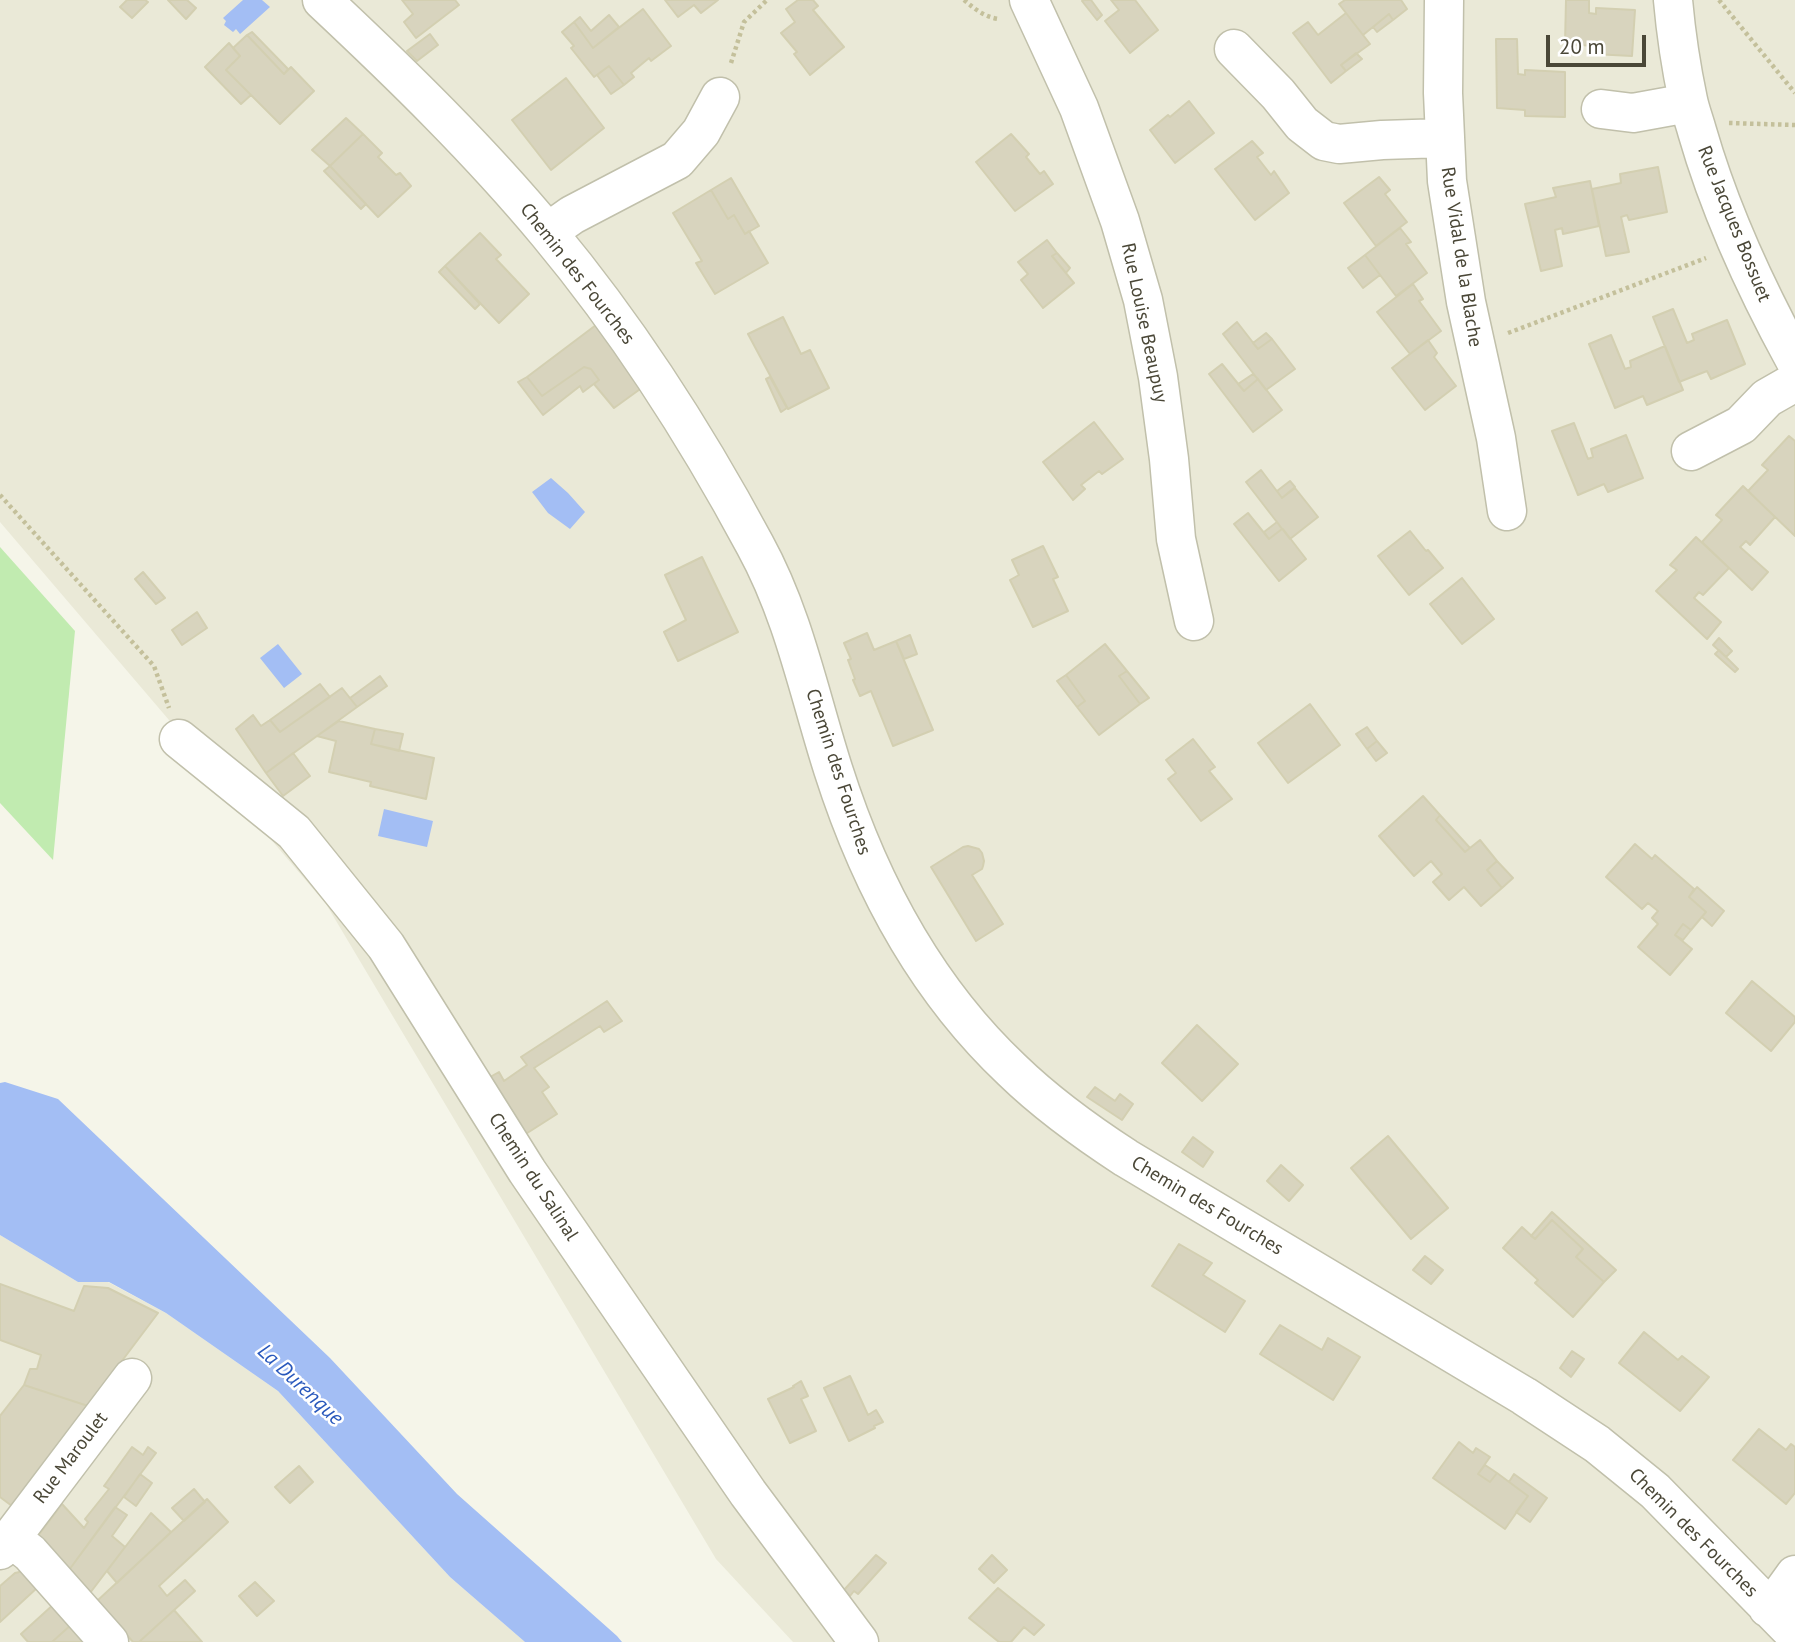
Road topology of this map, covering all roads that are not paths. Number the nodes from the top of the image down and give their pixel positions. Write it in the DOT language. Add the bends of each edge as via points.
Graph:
graph roads {
  1 [pos="322,0"];
  2 [pos="1444,0"];
  3 [pos="1673,0"];
  4 [pos="1019,10"];
  5 [pos="1234,49"];
  6 [pos="720,97"];
  7 [pos="1601,109"];
  8 [pos="1693,117"];
  9 [pos="1444,138"];
  10 [pos="548,232"];
  11 [pos="1795,360"];
  12 [pos="1795,382"];
  13 [pos="1691,451"];
  14 [pos="1507,511"];
  15 [pos="1194,621"];
  16 [pos="179,739"];
  17 [pos="132,1378"];
  18 [pos="5,1544"];
  19 [pos="1795,1575"];
  20 [pos="1768,1608"];
  21 [pos="1795,1634"];
  22 [pos="109,1642"];
  23 [pos="859,1642"];
  1 -- 10 [label="street, Chemin des Fourches" via="456,132"];
  2 -- 9 [label="street, Rue Vidal de la Blache"];
  3 -- 8 [label="street, Rue Jacques Bossuet"];
  4 -- 15 [label="street, Rue Louise Beaupuy" via="1079,108 1143,300 1158,377 1176,539"];
  5 -- 9 [label="street" via="1302,124 1324,141"];
  6 -- 10 [label="street" via="701,132 677,160"];
  7 -- 8 [label="street"];
  8 -- 11 [label="street, Rue Jacques Bossuet" via="1738,244"];
  9 -- 14 [label="street, Rue Vidal de la Blache" via="1453,223"];
  10 -- 20 [label="street, Chemin des Fourches" via="661,385 757,548 793,633 844,804 869,865 903,932 974,1031 1050,1105 1107,1146 1597,1444 1655,1491"];
  12 -- 13 [label="street" via="1767,398 1741,425"];
  16 -- 23 [label="street, Chemin du Salinal" via="294,832 386,946 527,1171 748,1493"];
  17 -- 18 [label="street, Rue Maroulet"];
  18 -- 22 [label="street, Rue Maroulet" via="30,1553"];
  19 -- 20 [label="street"];
  20 -- 21 [label="street, Chemin des Fourches"];
}
